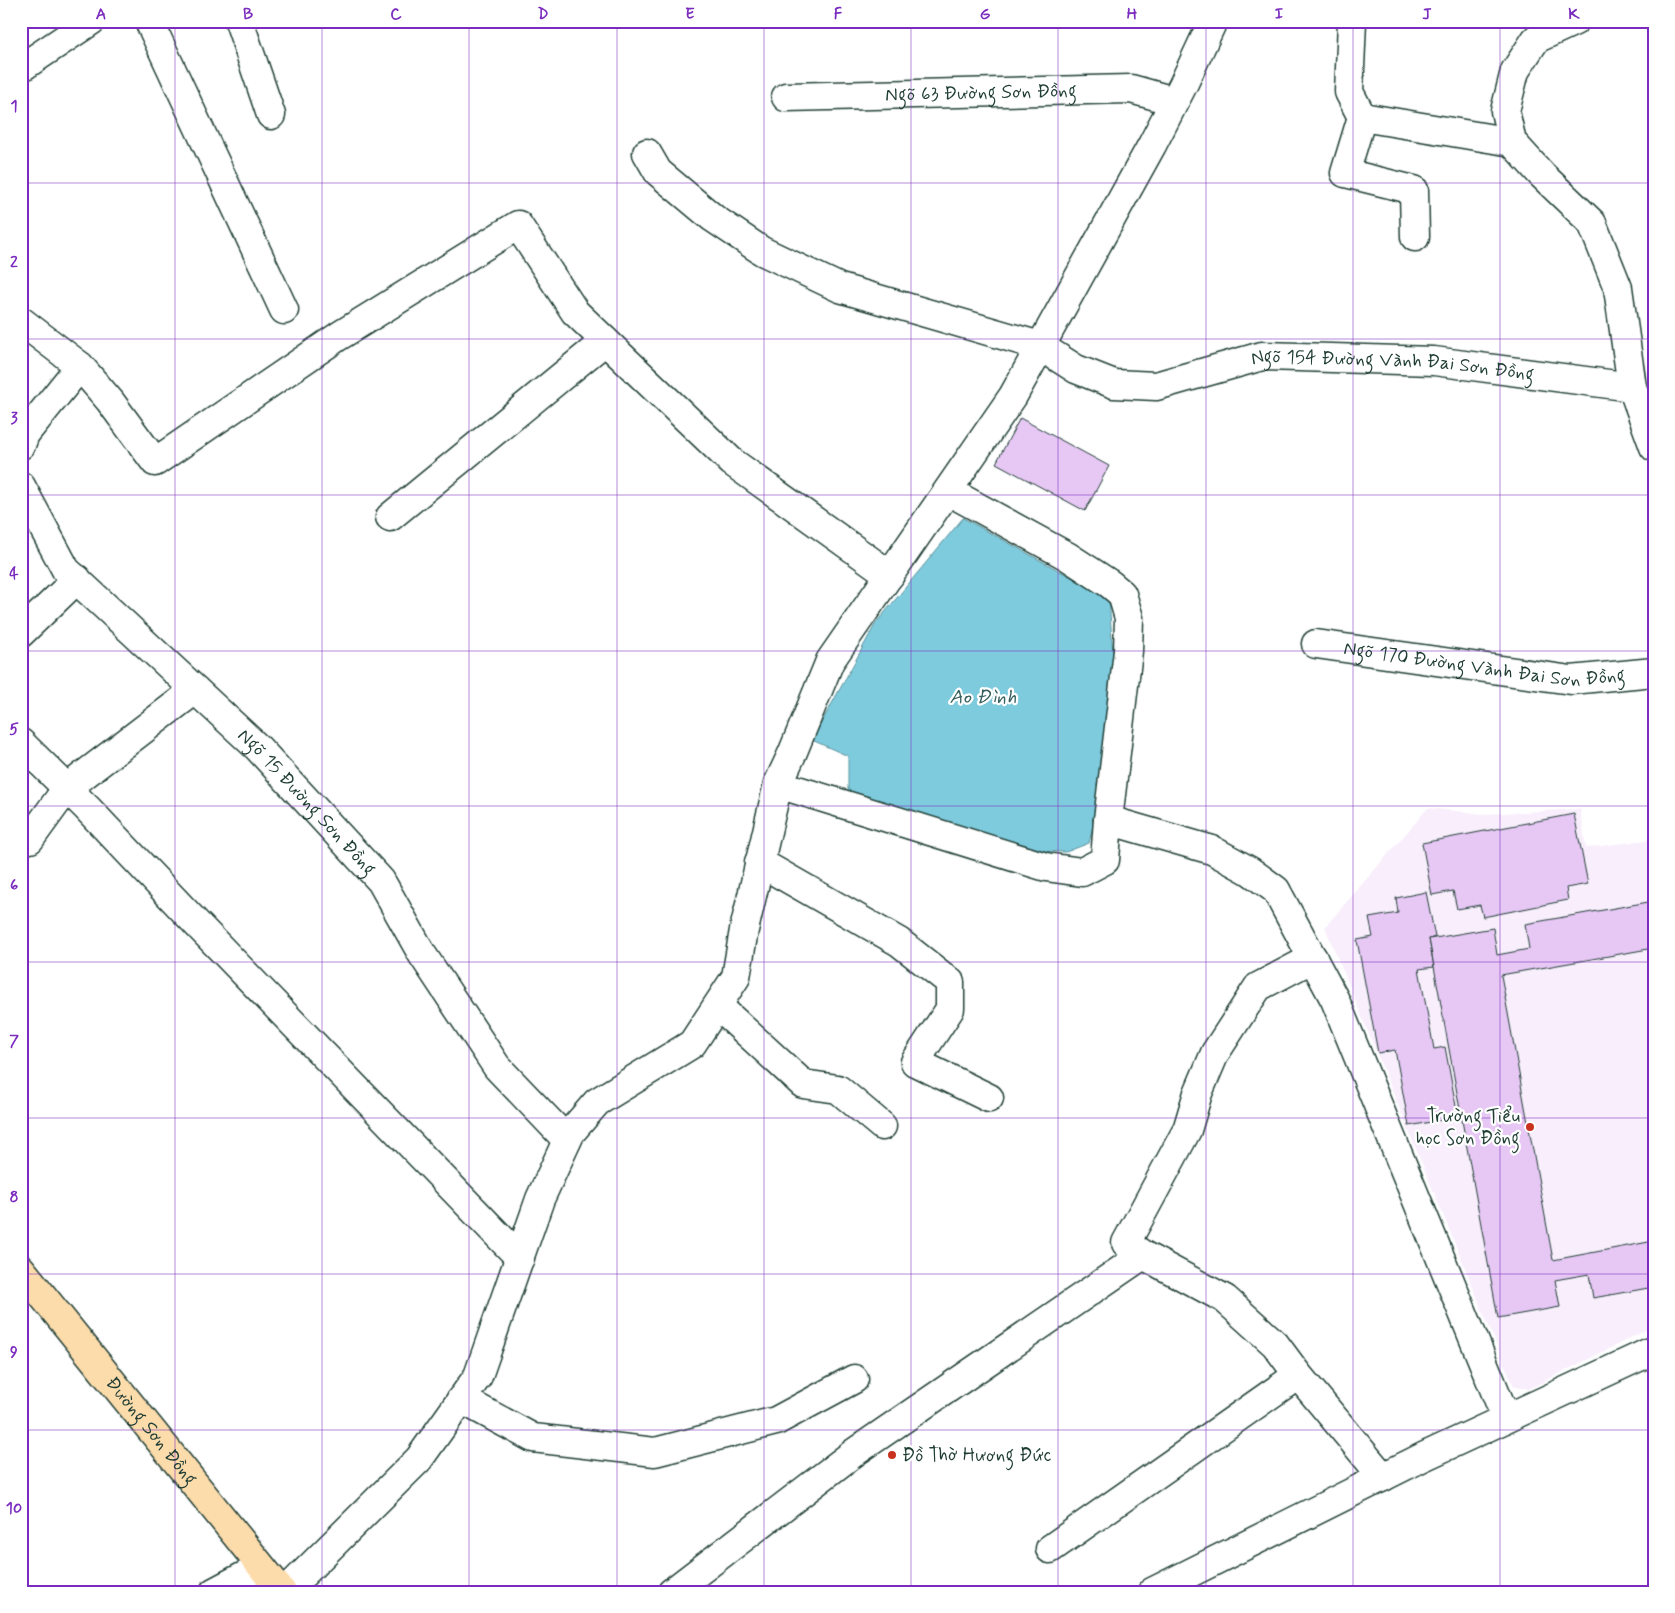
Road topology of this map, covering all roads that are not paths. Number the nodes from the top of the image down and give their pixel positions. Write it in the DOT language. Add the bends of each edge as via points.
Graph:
graph roads {
  1 [pos="91,21"];
  2 [pos="149,21"];
  3 [pos="239,21"];
  4 [pos="1213,21"];
  5 [pos="1352,21"];
  6 [pos="1575,21"];
  7 [pos="21,68"];
  8 [pos="786,96"];
  9 [pos="1174,102"];
  10 [pos="271,115"];
  11 [pos="1362,117"];
  12 [pos="1512,142"];
  13 [pos="647,153"];
  14 [pos="1415,237"];
  15 [pos="284,310"];
  16 [pos="21,321"];
  17 [pos="605,341"];
  18 [pos="1040,346"];
  19 [pos="80,366"];
  20 [pos="1632,387"];
  21 [pos="21,445"];
  22 [pos="1654,447"];
  23 [pos="21,486"];
  24 [pos="948,491"];
  25 [pos="390,517"];
  26 [pos="890,575"];
  27 [pos="77,579"];
  28 [pos="21,633"];
  29 [pos="1316,644"];
  30 [pos="1654,672"];
  31 [pos="195,690"];
  32 [pos="21,743"];
  33 [pos="778,784"];
  34 [pos="67,788"];
  35 [pos="1108,820"];
  36 [pos="30,839"];
  37 [pos="759,862"];
  38 [pos="1314,958"];
  39 [pos="718,1006"];
  40 [pos="989,1098"];
  41 [pos="882,1126"];
  42 [pos="567,1140"];
  43 [pos="1134,1249"];
  44 [pos="520,1258"];
  45 [pos="21,1269"];
  46 [pos="1654,1350"];
  47 [pos="1298,1375"];
  48 [pos="854,1380"];
  49 [pos="461,1399"];
  50 [pos="1506,1418"];
  51 [pos="1383,1477"];
  52 [pos="1050,1548"];
  53 [pos="261,1567"];
  54 [pos="214,1592"];
  55 [pos="283,1592"];
  56 [pos="672,1592"];
  57 [pos="1152,1592"];
  1 -- 7 [label="street"];
  2 -- 15 [label="street"];
  3 -- 10 [label="street"];
  4 -- 9 [label="street"];
  5 -- 11 [label="street" via="1349,92"];
  6 -- 12 [label="street" via="1536,39 1515,71 1505,112"];
  8 -- 9 [label="street, Ngõ 63 Đường Sơn Đồng" via="1132,89"];
  9 -- 18 [label="street"];
  11 -- 12 [label="street"];
  11 -- 14 [label="street" via="1345,173 1414,190"];
  12 -- 20 [label="street" via="1592,224 1618,288"];
  13 -- 18 [label="street, Ngõ 154 Đường Vành Đai Sơn Đồng" via="658,172 713,218 762,251 840,288"];
  16 -- 19 [label="street"];
  17 -- 19 [label="street" via="575,312 518,225 339,336 155,462"];
  17 -- 25 [label="street"];
  17 -- 26 [label="street" via="732,462"];
  18 -- 20 [label="street, Ngõ 154 Đường Vành Đai Sơn Đồng" via="1076,369 1114,384 1156,386 1262,356 1434,361"];
  18 -- 24 [label="street" via="1013,396"];
  19 -- 21 [label="street" via="25,434"];
  20 -- 22 [label="street"];
  23 -- 27 [label="street, Ngõ 15 Đường Sơn Đồng" via="66,570"];
  24 -- 26 [label="street"];
  24 -- 35 [label="street" via="1067,556 1122,594 1129,618 1128,651"];
  26 -- 33 [label="street" via="830,661"];
  27 -- 28 [label="street"];
  27 -- 31 [label="street, Ngõ 15 Đường Sơn Đồng"];
  29 -- 30 [label="street, Ngõ 170 Đường Vành Đai Sơn Đồng" via="1570,680"];
  31 -- 34 [label="street"];
  31 -- 42 [label="street, Ngõ 15 Đường Sơn Đồng" via="258,748 382,881 422,954 497,1067"];
  32 -- 34 [label="street"];
  33 -- 35 [label="street" via="1046,867 1082,872 1105,860"];
  33 -- 37 [label="street"];
  34 -- 36 [label="street"];
  34 -- 44 [label="street"];
  35 -- 38 [label="street" via="1212,850 1250,871 1276,890"];
  37 -- 39 [label="street" via="736,978"];
  37 -- 40 [label="street" via="899,942 950,982 950,1009 915,1062"];
  38 -- 43 [label="street" via="1258,987 1215,1053 1187,1130"];
  38 -- 50 [label="street" via="1335,1000"];
  39 -- 41 [label="street" via="803,1084 838,1089"];
  39 -- 42 [label="street" via="692,1044 597,1102"];
  42 -- 44 [label="street" via="540,1199"];
  43 -- 47 [label="street" via="1225,1299 1275,1344"];
  43 -- 56 [label="street" via="856,1452"];
  44 -- 49 [label="street" via="478,1376"];
  45 -- 53 [label="main road, Đường Sơn Đồng"];
  46 -- 50 [label="street"];
  47 -- 51 [label="street"];
  47 -- 52 [label="street"];
  48 -- 49 [label="street" via="776,1421 655,1452 534,1438"];
  49 -- 55 [label="street" via="418,1459"];
  50 -- 51 [label="street"];
  51 -- 57 [label="street"];
  53 -- 54 [label="street"];
  53 -- 55 [label="main road, Đường Sơn Đồng"];
}
